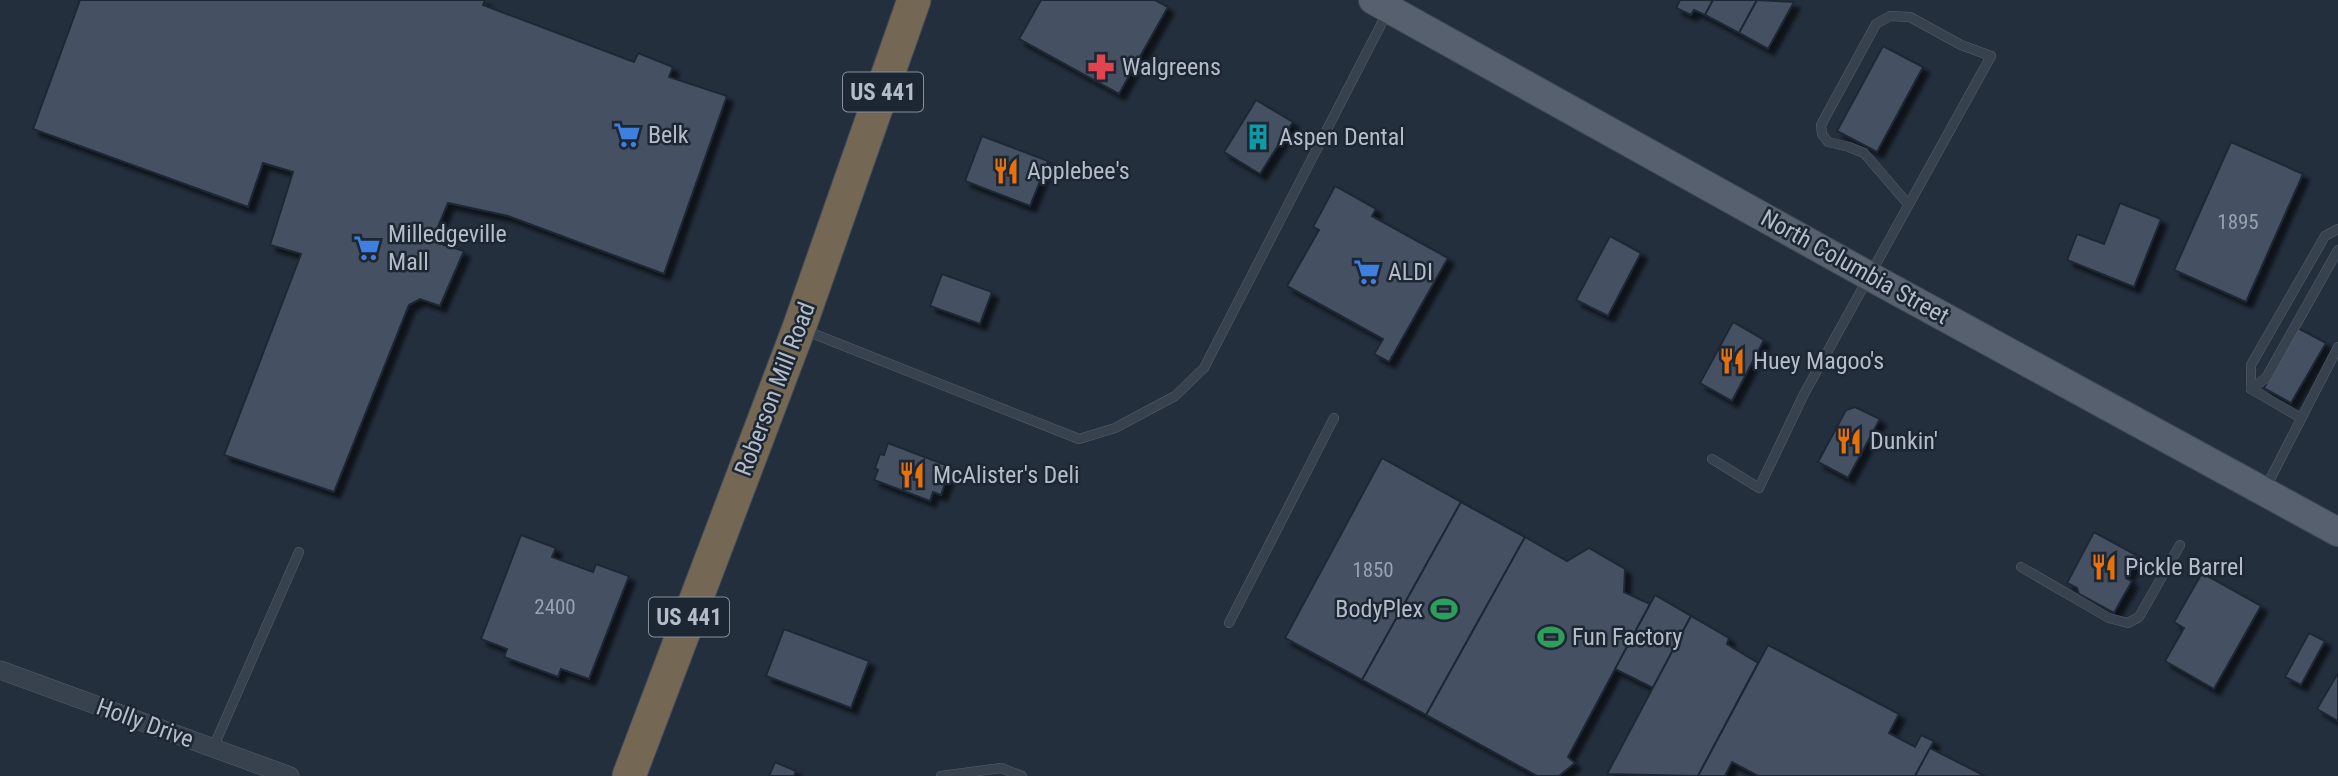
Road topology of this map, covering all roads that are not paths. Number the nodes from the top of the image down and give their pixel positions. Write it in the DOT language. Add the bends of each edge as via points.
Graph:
graph roads {
  1 [pos="914,0"];
  2 [pos="1381,4"];
  3 [pos="1908,204"];
  4 [pos="2338,229"];
  5 [pos="2338,250"];
  6 [pos="1871,277"];
  7 [pos="799,328"];
  8 [pos="2338,347"];
  9 [pos="2251,389"];
  10 [pos="1334,418"];
  11 [pos="2301,418"];
  12 [pos="1712,459"];
  13 [pos="2263,491"];
  14 [pos="2338,532"];
  15 [pos="2180,545"];
  16 [pos="299,552"];
  17 [pos="2021,567"];
  18 [pos="1229,623"];
  19 [pos="0,670"];
  20 [pos="213,748"];
  21 [pos="290,776"];
  22 [pos="629,776"];
  23 [pos="941,776"];
  24 [pos="1022,776"];
  1 -- 7 [label="highway, Roberson Mill Road / US 441"];
  2 -- 6 [label="main road, North Columbia Street"];
  2 -- 7 [label="lane" via="1204,368 1175,396 1115,428 1079,439"];
  3 -- 3 [label="lane" via="1991,56 1910,17 1890,16 1876,24 1821,125 1828,142 1864,153"];
  3 -- 6 [label="lane"];
  4 -- 9 [label="lane" via="2325,236 2251,365"];
  5 -- 9 [label="lane" via="2266,378"];
  6 -- 12 [label="lane" via="1804,394 1759,488"];
  6 -- 13 [label="main road, North Columbia Street"];
  7 -- 22 [label="highway, Roberson Mill Road / US 441"];
  8 -- 11 [label="lane"];
  9 -- 11 [label="lane"];
  10 -- 18 [label="lane"];
  11 -- 13 [label="lane"];
  13 -- 14 [label="main road, North Columbia Street"];
  15 -- 17 [label="lane" via="2139,617 2128,623 2109,618"];
  16 -- 20 [label="lane"];
  19 -- 20 [label="street, Holly Drive"];
  20 -- 21 [label="street, Holly Drive"];
  23 -- 24 [label="lane" via="1001,768"];
}
